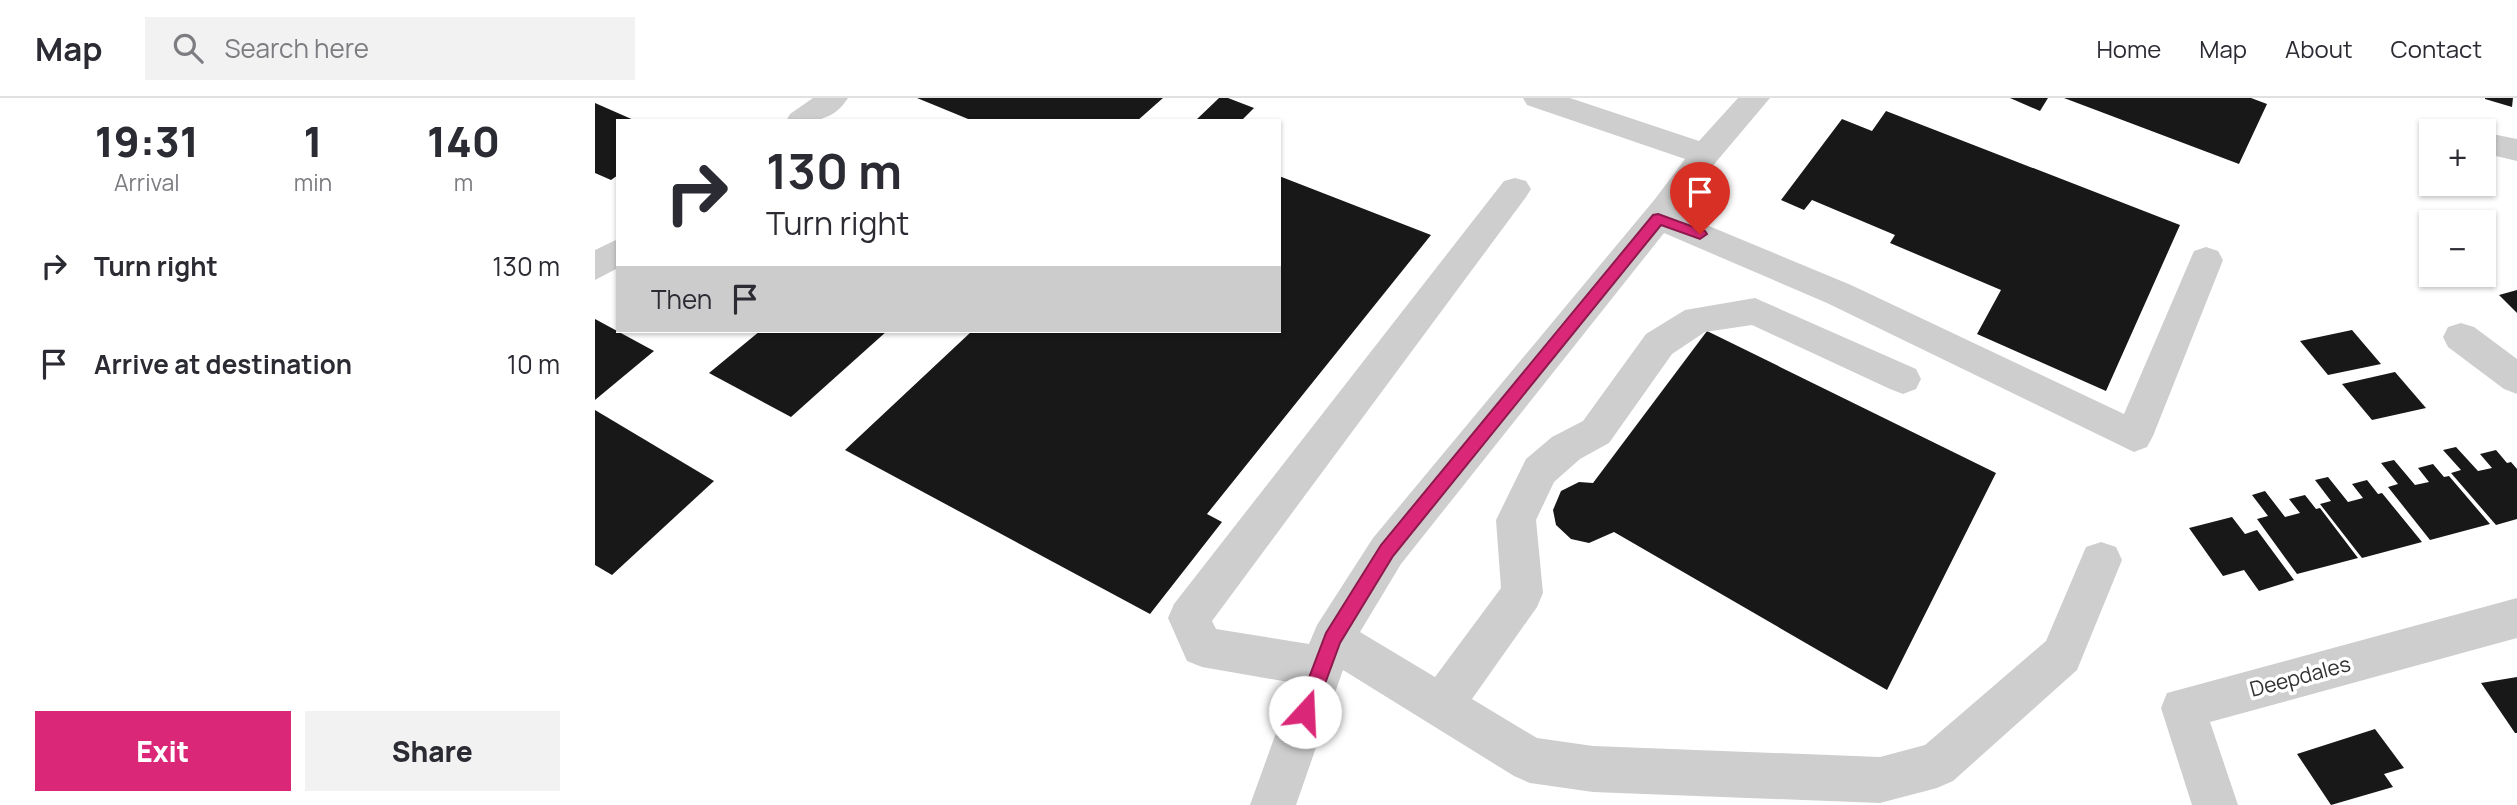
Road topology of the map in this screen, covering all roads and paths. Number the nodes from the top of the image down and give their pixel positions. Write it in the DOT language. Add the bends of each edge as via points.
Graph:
graph roads {
  1 [pos="834,98"];
  2 [pos="1538,98"];
  3 [pos="1755,98"];
  4 [pos="804,119"];
  5 [pos="2496,146"];
  6 [pos="2517,150"];
  7 [pos="1705,154"];
  8 [pos="1515,189"];
  9 [pos="1658,218"];
  10 [pos="616,252"];
  11 [pos="2206,260"];
  12 [pos="595,267"];
  13 [pos="2461,337"];
  14 [pos="1903,379"];
  15 [pos="2517,379"];
  16 [pos="2101,560"];
  17 [pos="2517,618"];
  18 [pos="1327,653"];
  19 [pos="1441,705"];
  20 [pos="1273,805"];
  21 [pos="2215,805"];
  1 -- 4 [label="street"];
  2 -- 7 [label="street"];
  3 -- 7 [label="street"];
  5 -- 6 [label="street"];
  7 -- 9 [label="street"];
  8 -- 18 [label="street" via="1189,618 1202,647"];
  9 -- 11 [label="street" via="1794,274 2134,436"];
  9 -- 18 [label="street" via="1387,551"];
  10 -- 12 [label="street"];
  13 -- 15 [label="street"];
  14 -- 19 [label="street" via="1755,311 1697,320 1658,344 1596,432 1566,448 1540,471 1516,520 1522,593"];
  16 -- 19 [label="street" via="2061,655 1937,765 1880,780 1593,769 1530,760"];
  17 -- 21 [label="street, Deepdales" via="2182,708"];
  18 -- 19 [label="street"];
  18 -- 20 [label="street"];
}
